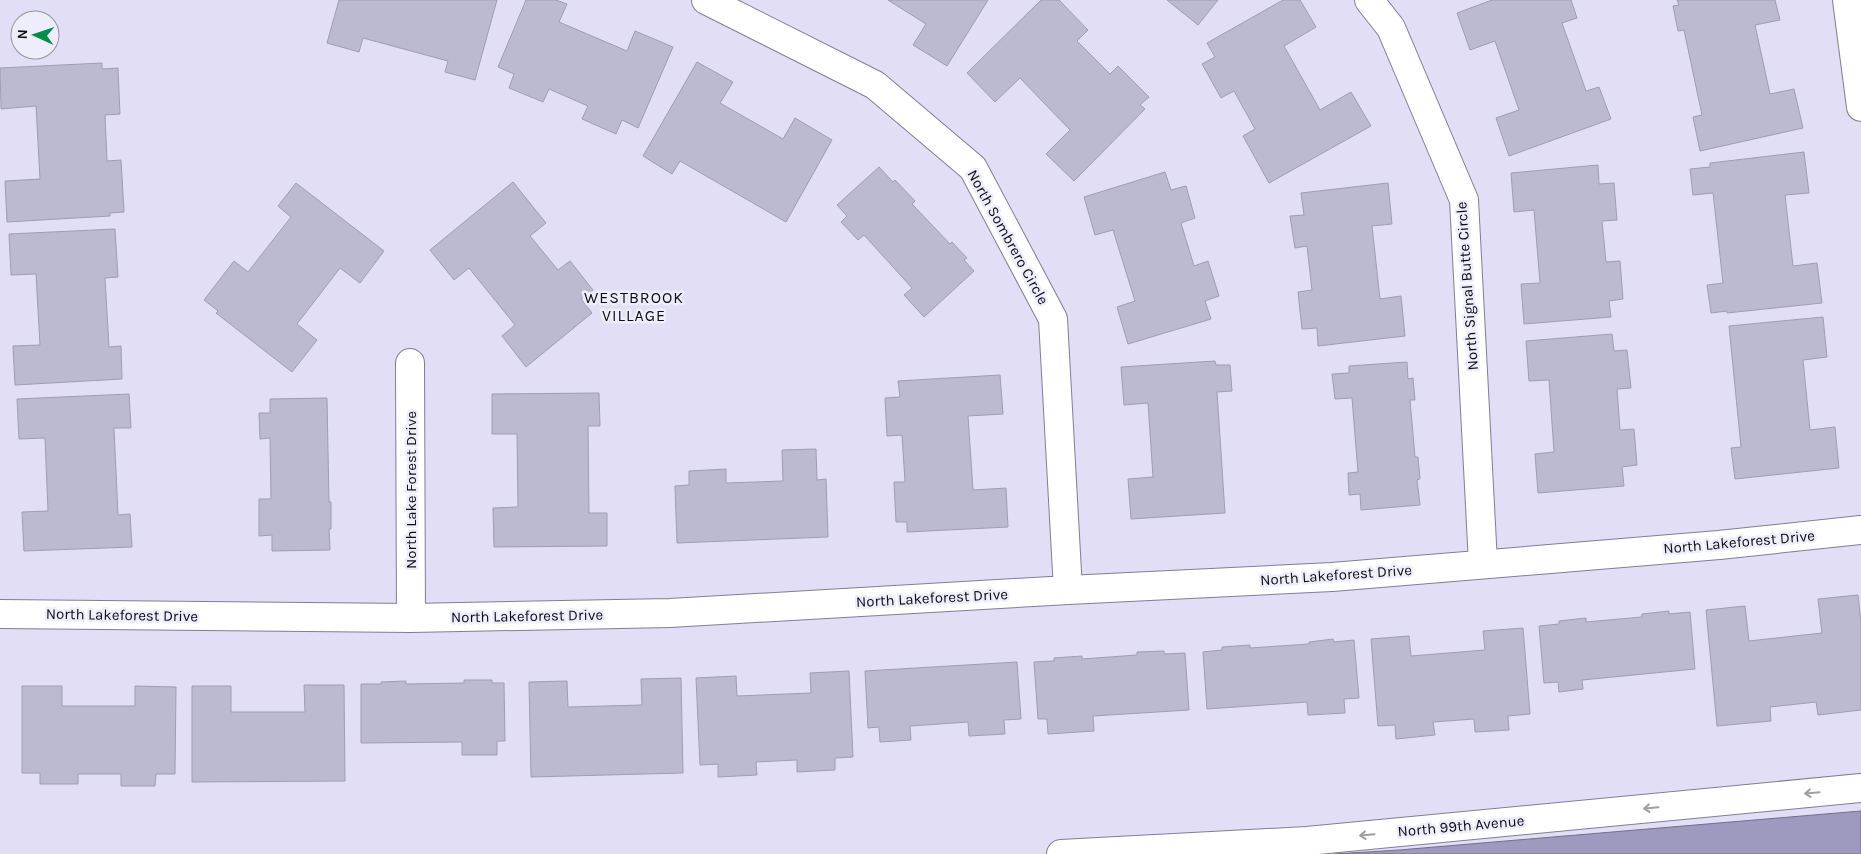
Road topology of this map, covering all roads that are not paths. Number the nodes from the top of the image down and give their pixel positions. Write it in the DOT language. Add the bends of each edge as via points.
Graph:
graph roads {
  1 [pos="706,0"];
  2 [pos="1369,0"];
  3 [pos="1847,0"];
  4 [pos="1861,107"];
  5 [pos="410,363"];
  6 [pos="1861,530"];
  7 [pos="1483,563"];
  8 [pos="1068,590"];
  9 [pos="0,614"];
  10 [pos="411,618"];
  11 [pos="1861,788"];
  12 [pos="1061,854"];
  1 -- 8 [label="street, North Sombrero Circle" via="874,86 973,168 1053,318"];
  2 -- 7 [label="street, North Signal Butte Circle" via="1391,28 1464,200"];
  3 -- 4 [label="street"];
  5 -- 10 [label="street, North Lake Forest Drive"];
  6 -- 7 [label="street, North Lakeforest Drive" via="1718,545"];
  7 -- 8 [label="street, North Lakeforest Drive" via="1332,578"];
  8 -- 10 [label="street, North Lakeforest Drive" via="670,613"];
  9 -- 10 [label="street, North Lakeforest Drive"];
  11 -- 12 [label="street, North 99th Avenue, one-way" via="1307,841"];
}
